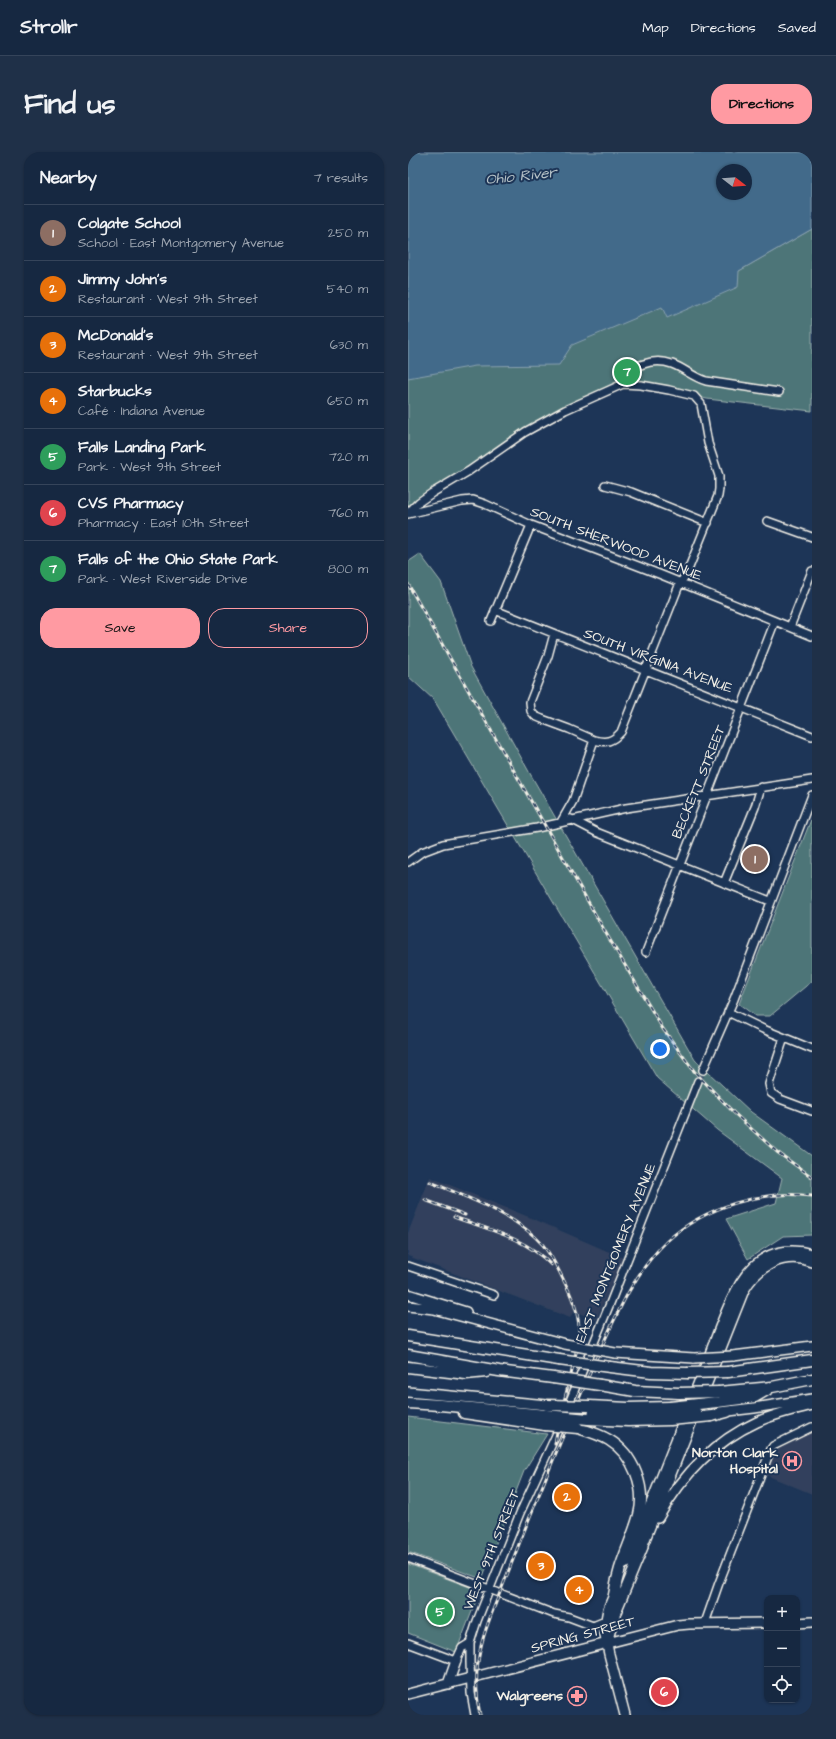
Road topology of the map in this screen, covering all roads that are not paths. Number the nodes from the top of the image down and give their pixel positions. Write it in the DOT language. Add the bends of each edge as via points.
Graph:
graph roads {
  1 [pos="623,384"];
  2 [pos="779,392"];
  3 [pos="605,485"];
  4 [pos="408,514"];
  5 [pos="767,521"];
  6 [pos="708,523"];
  7 [pos="531,525"];
  8 [pos="812,537"];
  9 [pos="812,571"];
  10 [pos="680,583"];
  11 [pos="495,610"];
  12 [pos="490,621"];
  13 [pos="775,621"];
  14 [pos="790,627"];
  15 [pos="554,634"];
  16 [pos="812,636"];
  17 [pos="646,669"];
  18 [pos="742,708"];
  19 [pos="812,736"];
  20 [pos="594,740"];
  21 [pos="812,780"];
  22 [pos="761,787"];
  23 [pos="707,795"];
  24 [pos="812,795"];
  25 [pos="571,819"];
  26 [pos="561,822"];
  27 [pos="408,862"];
  28 [pos="679,865"];
  29 [pos="724,883"];
  30 [pos="770,901"];
  31 [pos="646,952"];
  32 [pos="728,1012"];
  33 [pos="784,1038"];
  34 [pos="812,1049"];
  35 [pos="703,1070"];
  36 [pos="698,1081"];
  37 [pos="812,1111"];
  38 [pos="812,1254"];
  39 [pos="812,1262"];
  40 [pos="408,1266"];
  41 [pos="408,1294"];
  42 [pos="494,1295"];
  43 [pos="408,1306"];
  44 [pos="530,1335"];
  45 [pos="408,1336"];
  46 [pos="812,1339"];
  47 [pos="812,1346"];
  48 [pos="780,1350"];
  49 [pos="408,1355"];
  50 [pos="812,1360"];
  51 [pos="408,1367"];
  52 [pos="499,1371"];
  53 [pos="812,1380"];
  54 [pos="408,1392"];
  55 [pos="718,1397"];
  56 [pos="812,1399"];
  57 [pos="412,1404"];
  58 [pos="812,1405"];
  59 [pos="727,1412"];
  60 [pos="670,1414"];
  61 [pos="546,1415"];
  62 [pos="812,1427"];
  63 [pos="556,1435"];
  64 [pos="640,1552"];
  65 [pos="408,1558"];
  66 [pos="490,1588"];
  67 [pos="614,1595"];
  68 [pos="605,1621"];
  69 [pos="812,1622"];
  70 [pos="705,1623"];
  71 [pos="764,1623"];
  72 [pos="800,1623"];
  73 [pos="408,1643"];
  74 [pos="470,1643"];
  75 [pos="607,1643"];
  76 [pos="456,1661"];
  77 [pos="470,1679"];
  78 [pos="448,1684"];
  79 [pos="408,1694"];
  80 [pos="475,1715"];
  81 [pos="626,1715"];
  1 -- 2 [label="street" via="629,372 637,366 652,362 671,364 695,378 706,381"];
  1 -- 4 [label="street" via="565,410 525,432 419,502"];
  1 -- 6 [label="street" via="641,385 694,396 701,404 720,483"];
  3 -- 6 [label="street" via="631,492"];
  4 -- 7 [label="street, SOUTH SHERWOOD AVENUE" via="444,504 473,500"];
  5 -- 8 [label="street"];
  6 -- 10 [label="street" via="686,575"];
  7 -- 10 [label="street, SOUTH SHERWOOD AVENUE"];
  7 -- 11 [label="street"];
  9 -- 14 [label="street"];
  10 -- 13 [label="street, SOUTH SHERWOOD AVENUE"];
  10 -- 17 [label="street"];
  11 -- 12 [label="street"];
  11 -- 15 [label="street, SOUTH VIRGINIA AVENUE"];
  13 -- 14 [label="street, SOUTH SHERWOOD AVENUE"];
  13 -- 18 [label="street, BECKETT STREET"];
  14 -- 16 [label="street, SOUTH SHERWOOD AVENUE"];
  15 -- 17 [label="street, SOUTH VIRGINIA AVENUE"];
  15 -- 20 [label="street" via="530,702 531,711 535,716"];
  17 -- 18 [label="street, SOUTH VIRGINIA AVENUE"];
  17 -- 20 [label="street" via="622,732 606,743"];
  18 -- 19 [label="street, SOUTH VIRGINIA AVENUE"];
  18 -- 23 [label="street, BECKETT STREET"];
  20 -- 26 [label="street" via="573,801"];
  21 -- 22 [label="street"];
  22 -- 23 [label="street"];
  22 -- 29 [label="street"];
  23 -- 25 [label="street"];
  23 -- 28 [label="street, BECKETT STREET"];
  24 -- 30 [label="street"];
  25 -- 26 [label="street"];
  25 -- 28 [label="street" via="596,832"];
  26 -- 27 [label="street" via="444,844 422,852"];
  28 -- 29 [label="street"];
  28 -- 31 [label="street, BECKETT STREET"];
  29 -- 30 [label="street"];
  30 -- 32 [label="street"];
  32 -- 33 [label="street"];
  32 -- 35 [label="street"];
  33 -- 34 [label="street"];
  33 -- 37 [label="street" via="776,1056 769,1084 771,1093"];
  36 -- 63 [label="street, EAST MONTGOMERY AVENUE"];
  38 -- 67 [label="main road" via="796,1251 769,1255 759,1261 744,1277 712,1348"];
  39 -- 64 [label="main road" via="793,1258 772,1263 756,1273 744,1290"];
  40 -- 42 [label="street"];
  41 -- 44 [label="main road" via="508,1325"];
  43 -- 44 [label="main road" via="434,1309"];
  44 -- 48 [label="main road, bridge" via="615,1353 694,1358"];
  45 -- 50 [label="highway, bridge" via="651,1372 728,1372"];
  46 -- 48 [label="main road"];
  47 -- 48 [label="main road"];
  49 -- 52 [label="highway"];
  51 -- 52 [label="highway" via="466,1374"];
  52 -- 55 [label="highway, bridge" via="635,1391 679,1392"];
  53 -- 55 [label="highway"];
  54 -- 61 [label="main road"];
  55 -- 60 [label="highway, bridge"];
  56 -- 59 [label="main road"];
  57 -- 61 [label="highway" via="440,1410"];
  58 -- 64 [label="main road" via="757,1422 729,1437 702,1458 674,1491"];
  59 -- 60 [label="highway, bridge"];
  60 -- 61 [label="highway, bridge" via="628,1408"];
  61 -- 67 [label="highway, bridge" via="610,1441 623,1452 634,1468 640,1488 638,1516 619,1568"];
  62 -- 70 [label="street" via="776,1444 771,1449"];
  63 -- 66 [label="street, WEST 9TH STREET" via="520,1513"];
  64 -- 75 [label="main road" via="616,1612"];
  65 -- 66 [label="street"];
  66 -- 68 [label="street" via="554,1614 593,1626"];
  66 -- 74 [label="street, WEST 9TH STREET"];
  67 -- 68 [label="main road"];
  68 -- 75 [label="main road"];
  69 -- 72 [label="main road"];
  70 -- 71 [label="main road, SPRING STREET"];
  70 -- 75 [label="main road, SPRING STREET" via="678,1625"];
  73 -- 76 [label="street"];
  74 -- 76 [label="street" via="462,1648"];
  74 -- 77 [label="street, WEST 9TH STREET"];
  75 -- 77 [label="main road, SPRING STREET"];
  75 -- 81 [label="main road"];
  76 -- 78 [label="main road"];
  77 -- 78 [label="main road, SPRING STREET"];
  77 -- 80 [label="street, WEST 9TH STREET"];
  78 -- 79 [label="main road, SPRING STREET"];
}
